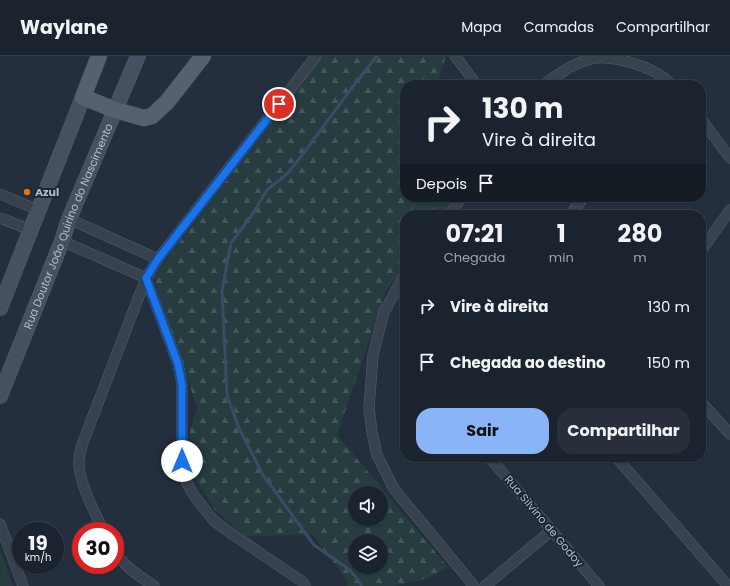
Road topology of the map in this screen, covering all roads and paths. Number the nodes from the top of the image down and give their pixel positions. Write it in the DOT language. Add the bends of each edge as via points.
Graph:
graph roads {
  1 [pos="99,56"];
  2 [pos="138,56"];
  3 [pos="202,56"];
  4 [pos="316,56"];
  5 [pos="455,56"];
  6 [pos="473,80"];
  7 [pos="551,80"];
  8 [pos="664,80"];
  9 [pos="83,97"];
  10 [pos="115,110"];
  11 [pos="706,126"];
  12 [pos="730,158"];
  13 [pos="0,194"];
  14 [pos="580,202"];
  15 [pos="38,210"];
  16 [pos="574,210"];
  17 [pos="730,210"];
  18 [pos="0,218"];
  19 [pos="69,219"];
  20 [pos="31,230"];
  21 [pos="62,241"];
  22 [pos="706,244"];
  23 [pos="158,259"];
  24 [pos="146,278"];
  25 [pos="400,283"];
  26 [pos="0,308"];
  27 [pos="0,396"];
  28 [pos="706,408"];
  29 [pos="730,434"];
  30 [pos="493,462"];
  31 [pos="620,462"];
  32 [pos="100,522"];
  33 [pos="0,524"];
  34 [pos="552,530"];
  35 [pos="124,563"];
  36 [pos="23,586"];
  37 [pos="154,586"];
  38 [pos="305,586"];
  39 [pos="474,586"];
  40 [pos="485,586"];
  41 [pos="599,586"];
  42 [pos="728,586"];
  1 -- 9 [label="main road"];
  2 -- 10 [label="street, Rua Doutor João Quirino do Nascimento"];
  3 -- 10 [label="main road" via="167,102 152,116 144,118"];
  4 -- 23 [label="street"];
  5 -- 6 [label="street"];
  7 -- 8 [label="street" via="572,65 596,58 625,60 650,69"];
  9 -- 10 [label="main road"];
  9 -- 15 [label="street"];
  10 -- 19 [label="street, Rua Doutor João Quirino do Nascimento"];
  11 -- 12 [label="street"];
  13 -- 15 [label="street"];
  14 -- 16 [label="street"];
  15 -- 20 [label="street"];
  17 -- 22 [label="street"];
  18 -- 20 [label="street"];
  19 -- 21 [label="street, Rua Doutor João Quirino do Nascimento"];
  19 -- 23 [label="street"];
  20 -- 26 [label="street"];
  21 -- 24 [label="street"];
  21 -- 27 [label="street, Rua Doutor João Quirino do Nascimento"];
  23 -- 24 [label="street"];
  24 -- 32 [label="street" via="80,452 82,477"];
  24 -- 38 [label="street" via="178,364 182,385 182,461 187,483 213,520 303,582"];
  25 -- 39 [label="street" via="384,312 372,354 369,408 377,455 394,490"];
  28 -- 29 [label="street"];
  30 -- 34 [label="street, Rua Silvino de Godoy"];
  31 -- 42 [label="street"];
  33 -- 36 [label="street"];
  34 -- 40 [label="street"];
  34 -- 41 [label="street, Rua Silvino de Godoy"];
  35 -- 37 [label="street"];
}
